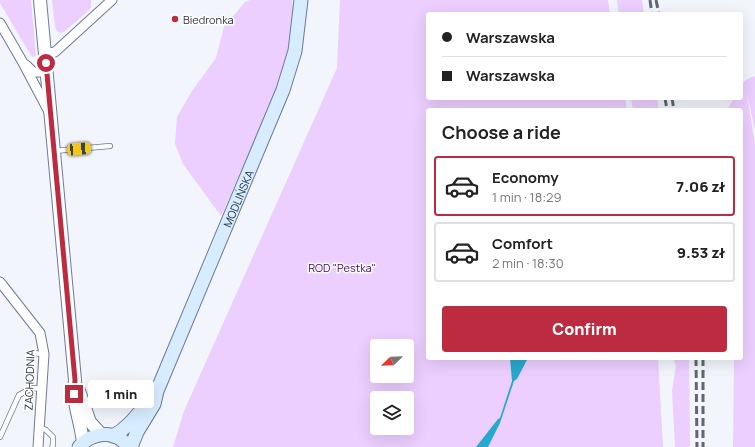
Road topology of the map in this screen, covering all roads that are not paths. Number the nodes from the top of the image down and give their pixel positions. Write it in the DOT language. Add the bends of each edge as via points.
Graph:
graph roads {
  1 [pos="40,0"];
  2 [pos="301,0"];
  3 [pos="107,2"];
  4 [pos="0,23"];
  5 [pos="45,54"];
  6 [pos="22,62"];
  7 [pos="47,72"];
  8 [pos="51,117"];
  9 [pos="110,146"];
  10 [pos="54,151"];
  11 [pos="0,282"];
  12 [pos="31,352"];
  13 [pos="44,354"];
  14 [pos="75,380"];
  15 [pos="42,389"];
  16 [pos="157,391"];
  17 [pos="40,427"];
  18 [pos="107,435"];
  19 [pos="0,437"];
  20 [pos="81,444"];
  21 [pos="38,447"];
  22 [pos="52,447"];
  23 [pos="128,447"];
  24 [pos="131,447"];
  1 -- 5 [label="street"];
  2 -- 16 [label="main road, MODLIŃSKA" via="295,51 283,90"];
  3 -- 5 [label="street" via="55,52"];
  4 -- 6 [label="street"];
  5 -- 7 [label="street"];
  6 -- 7 [label="street" via="33,72"];
  6 -- 8 [label="street"];
  7 -- 8 [label="street"];
  8 -- 10 [label="street"];
  9 -- 10 [label="lane"];
  10 -- 14 [label="street"];
  11 -- 13 [label="street, ZACHODNIA" via="40,333"];
  12 -- 13 [label="lane"];
  13 -- 15 [label="street, ZACHODNIA"];
  14 -- 18 [label="street" via="90,422"];
  14 -- 20 [label="street" via="74,394"];
  15 -- 17 [label="street, ZACHODNIA"];
  15 -- 19 [label="lane" via="32,388 19,394"];
  16 -- 18 [label="main road, MODLIŃSKA" via="128,425 120,432"];
  16 -- 24 [label="main road, MODLIŃSKA" via="154,404"];
  17 -- 21 [label="street, ZACHODNIA"];
  17 -- 22 [label="lane" via="53,437"];
  18 -- 20 [label="main road, MODLIŃSKA" via="90,437"];
  18 -- 23 [label="main road" via="120,439"];
}
